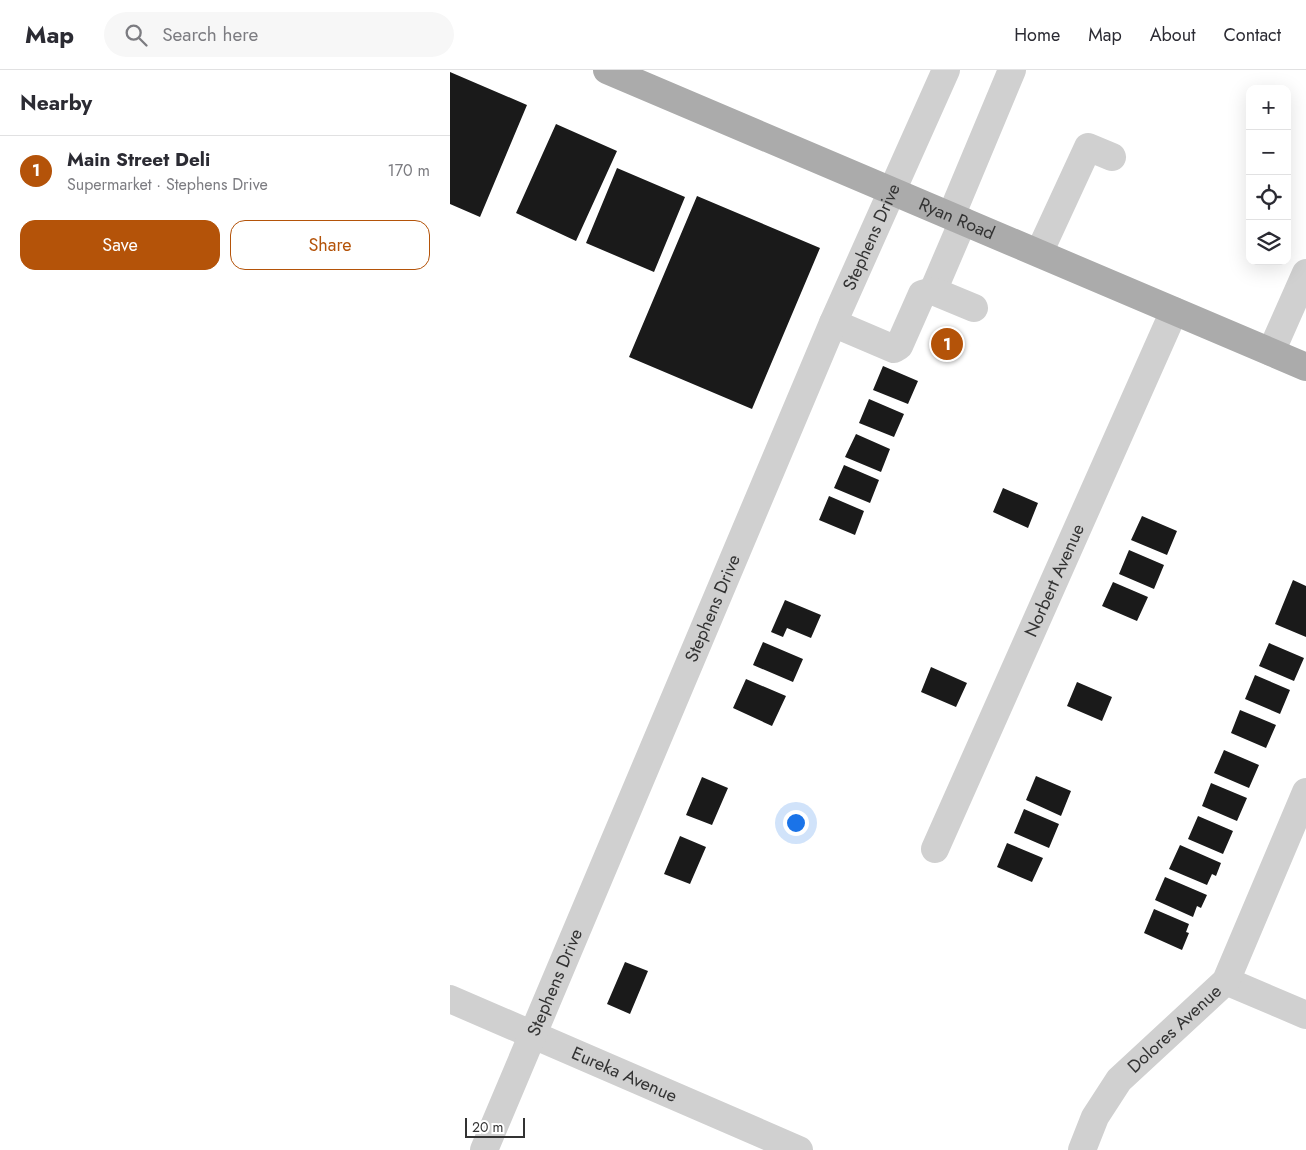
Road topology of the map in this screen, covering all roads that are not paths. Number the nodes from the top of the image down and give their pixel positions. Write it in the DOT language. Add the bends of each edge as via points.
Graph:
graph roads {
  1 [pos="607,70"];
  2 [pos="946,70"];
  3 [pos="1012,70"];
  4 [pos="1112,157"];
  5 [pos="892,191"];
  6 [pos="957,219"];
  7 [pos="1039,253"];
  8 [pos="1306,273"];
  9 [pos="933,290"];
  10 [pos="974,308"];
  11 [pos="1174,311"];
  12 [pos="833,323"];
  13 [pos="1271,352"];
  14 [pos="1306,367"];
  15 [pos="1306,792"];
  16 [pos="935,849"];
  17 [pos="1226,981"];
  18 [pos="450,999"];
  19 [pos="1306,1015"];
  20 [pos="534,1036"];
  21 [pos="484,1150"];
  22 [pos="799,1150"];
  23 [pos="1082,1150"];
  1 -- 5 [label="main road, Ryan Road"];
  2 -- 5 [label="street, Stephens Drive"];
  3 -- 6 [label="street"];
  4 -- 7 [label="street" via="1088,147"];
  5 -- 6 [label="main road, Ryan Road"];
  5 -- 12 [label="street, Stephens Drive"];
  6 -- 7 [label="main road, Ryan Road"];
  6 -- 9 [label="street"];
  7 -- 11 [label="main road, Ryan Road"];
  8 -- 13 [label="street"];
  9 -- 10 [label="street"];
  9 -- 12 [label="street" via="922,294 899,346 894,349"];
  11 -- 13 [label="main road, Ryan Road"];
  11 -- 16 [label="street, Norbert Avenue"];
  12 -- 20 [label="street, Stephens Drive"];
  13 -- 14 [label="main road, Ryan Road"];
  15 -- 17 [label="street, Dolores Avenue"];
  17 -- 19 [label="street"];
  17 -- 23 [label="street, Dolores Avenue" via="1119,1080 1094,1117"];
  18 -- 20 [label="street, Eureka Avenue"];
  20 -- 21 [label="street, Stephens Drive"];
  20 -- 22 [label="street, Eureka Avenue"];
}
